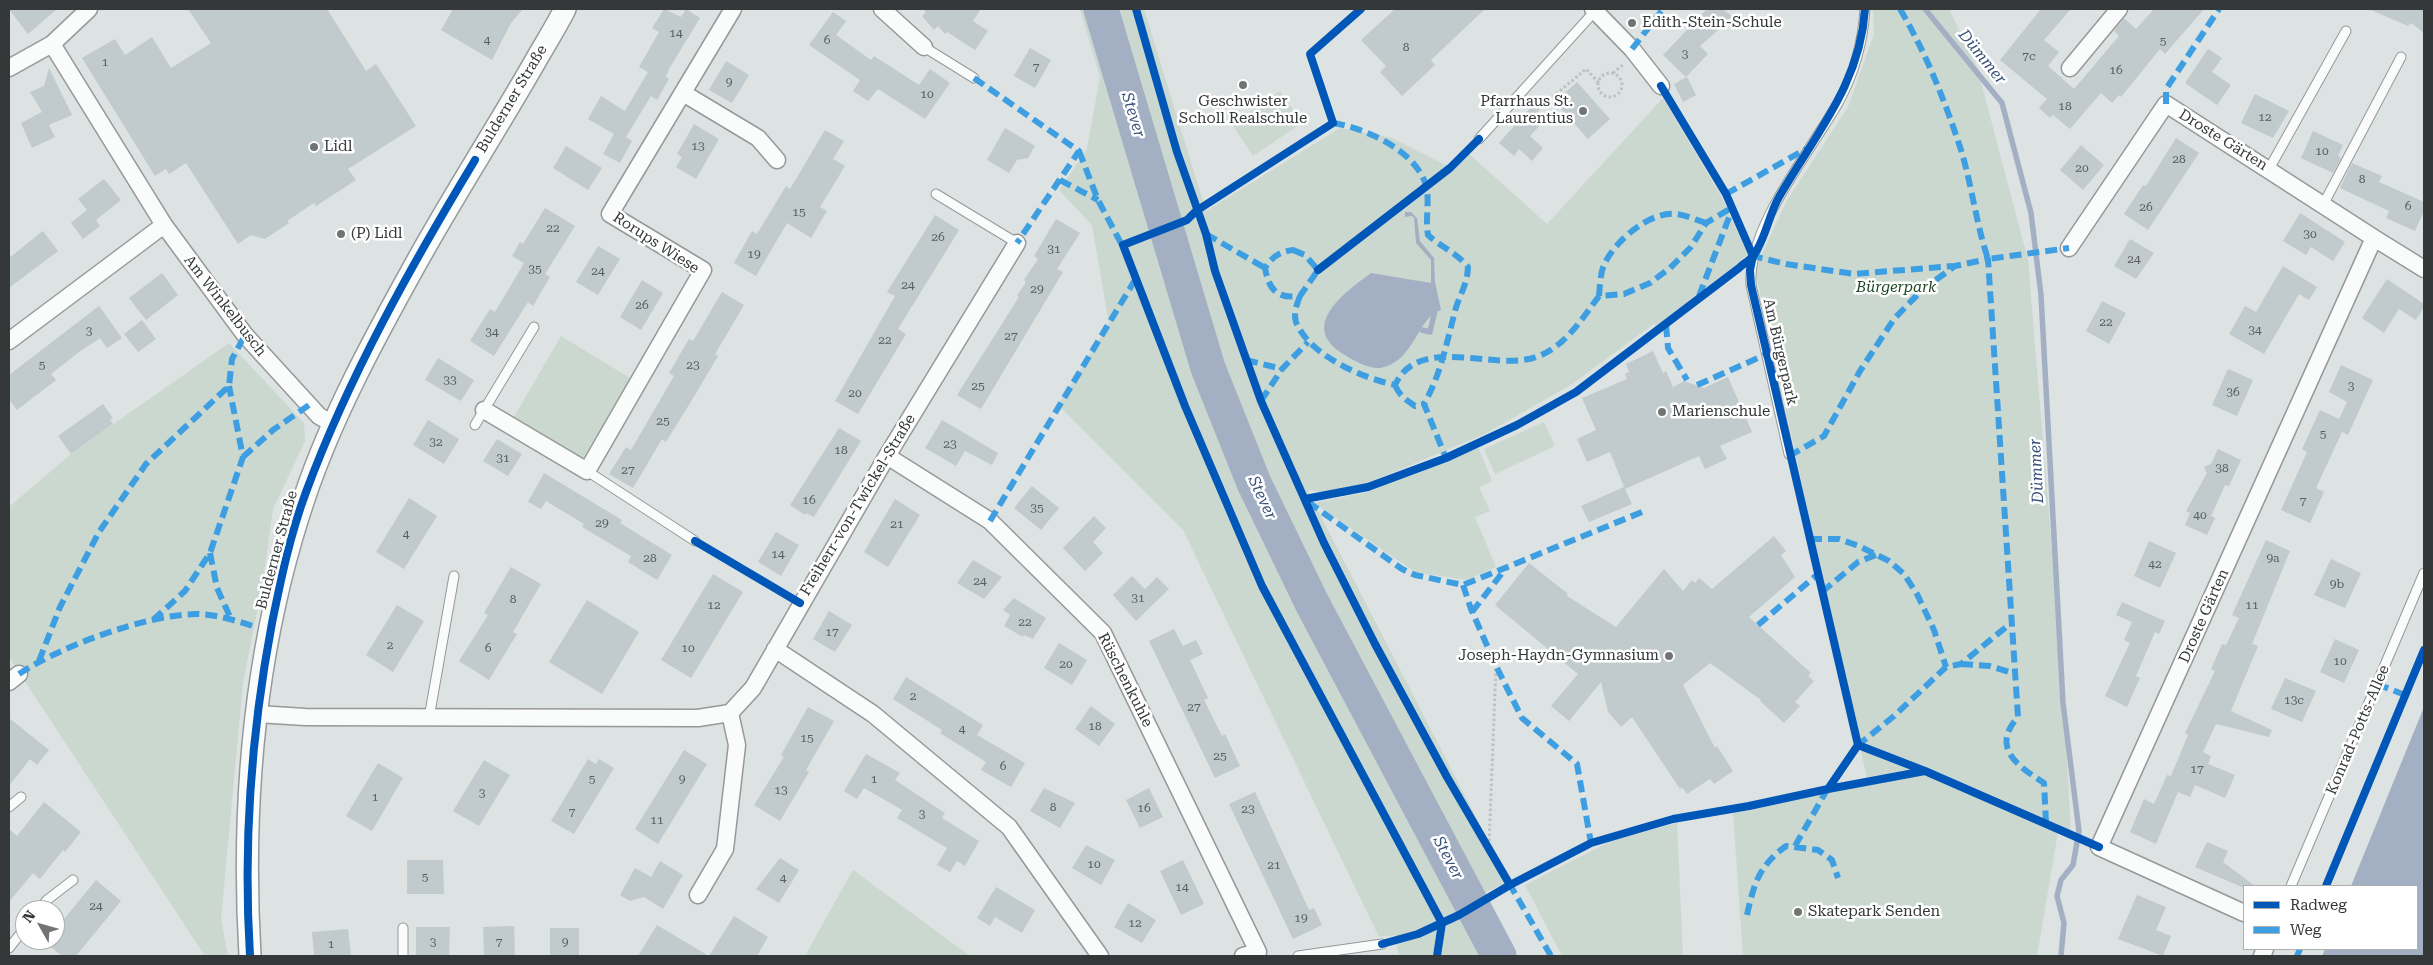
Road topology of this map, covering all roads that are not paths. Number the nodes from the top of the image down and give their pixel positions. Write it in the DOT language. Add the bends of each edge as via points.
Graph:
graph roads {
  1 [pos="89,9"];
  2 [pos="565,9"];
  3 [pos="733,9"];
  4 [pos="882,9"];
  5 [pos="1865,9"];
  6 [pos="2119,9"];
  7 [pos="1594,10"];
  8 [pos="2346,32"];
  9 [pos="52,44"];
  10 [pos="924,48"];
  11 [pos="2401,57"];
  12 [pos="9,68"];
  13 [pos="2070,68"];
  14 [pos="974,78"];
  15 [pos="1661,86"];
  16 [pos="683,93"];
  17 [pos="1479,140"];
  18 [pos="777,160"];
  19 [pos="2269,169"];
  20 [pos="936,194"];
  21 [pos="2323,205"];
  22 [pos="164,225"];
  23 [pos="2374,238"];
  24 [pos="1017,243"];
  25 [pos="2069,248"];
  26 [pos="2424,269"];
  27 [pos="534,327"];
  28 [pos="9,341"];
  29 [pos="484,410"];
  30 [pos="334,424"];
  31 [pos="475,425"];
  32 [pos="1789,454"];
  33 [pos="887,456"];
  34 [pos="587,471"];
  35 [pos="695,541"];
  36 [pos="2424,573"];
  37 [pos="454,576"];
  38 [pos="775,649"];
  39 [pos="730,713"];
  40 [pos="257,714"];
  41 [pos="429,718"];
  42 [pos="21,797"];
  43 [pos="9,807"];
  44 [pos="73,880"];
  45 [pos="2291,885"];
  46 [pos="698,895"];
  47 [pos="47,900"];
  48 [pos="2243,913"];
  49 [pos="403,928"];
  50 [pos="1382,944"];
  51 [pos="1256,955"];
  52 [pos="250,956"];
  53 [pos="403,956"];
  54 [pos="1100,956"];
  55 [pos="1298,956"];
  1 -- 9 [label="street"];
  2 -- 30 [label="street, Bulderner Straße" via="415,265"];
  3 -- 16 [label="street, Rorups Wiese"];
  4 -- 10 [label="street"];
  5 -- 32 [label="lane, Am Bürgerpark" via="1864,31 1839,101 1778,198 1750,270"];
  6 -- 13 [label="street"];
  7 -- 15 [label="street" via="1632,49"];
  7 -- 17 [label="lane"];
  8 -- 19 [label="lane"];
  9 -- 12 [label="street"];
  9 -- 22 [label="street, Am Winkelbusch"];
  10 -- 14 [label="lane"];
  11 -- 21 [label="lane"];
  16 -- 18 [label="street" via="758,138"];
  16 -- 34 [label="street, Rorups Wiese" via="610,214 703,270"];
  19 -- 21 [label="street, Droste Gärten"];
  19 -- 25 [label="street, Droste Gärten" via="2166,104"];
  20 -- 24 [label="lane"];
  21 -- 23 [label="street, Droste Gärten"];
  22 -- 28 [label="street"];
  22 -- 30 [label="street, Am Winkelbusch" via="245,335 319,416"];
  23 -- 26 [label="street, Droste Gärten"];
  23 -- 48 [label="street, Droste Gärten" via="2099,847"];
  24 -- 33 [label="street, Freiherr-von-Twickel-Straße"];
  27 -- 29 [label="lane"];
  29 -- 31 [label="lane"];
  29 -- 34 [label="street"];
  30 -- 40 [label="street, Bulderner Straße" via="306,493 284,566"];
  33 -- 38 [label="street, Freiherr-von-Twickel-Straße"];
  33 -- 51 [label="street, Rüschenkuhle" via="990,521 1103,633"];
  34 -- 35 [label="lane"];
  36 -- 45 [label="lane, Konrad-Potts-Allee"];
  37 -- 41 [label="lane"];
  38 -- 39 [label="street, Freiherr-von-Twickel-Straße" via="753,688"];
  38 -- 54 [label="street" via="873,714 1008,827"];
  39 -- 41 [label="street" via="698,718"];
  39 -- 46 [label="street" via="737,745 725,850"];
  40 -- 41 [label="street"];
  40 -- 52 [label="street, Bulderner Straße" via="247,830"];
  42 -- 43 [label="lane"];
  44 -- 47 [label="lane"];
  49 -- 53 [label="lane"];
  50 -- 55 [label="lane"];
}
